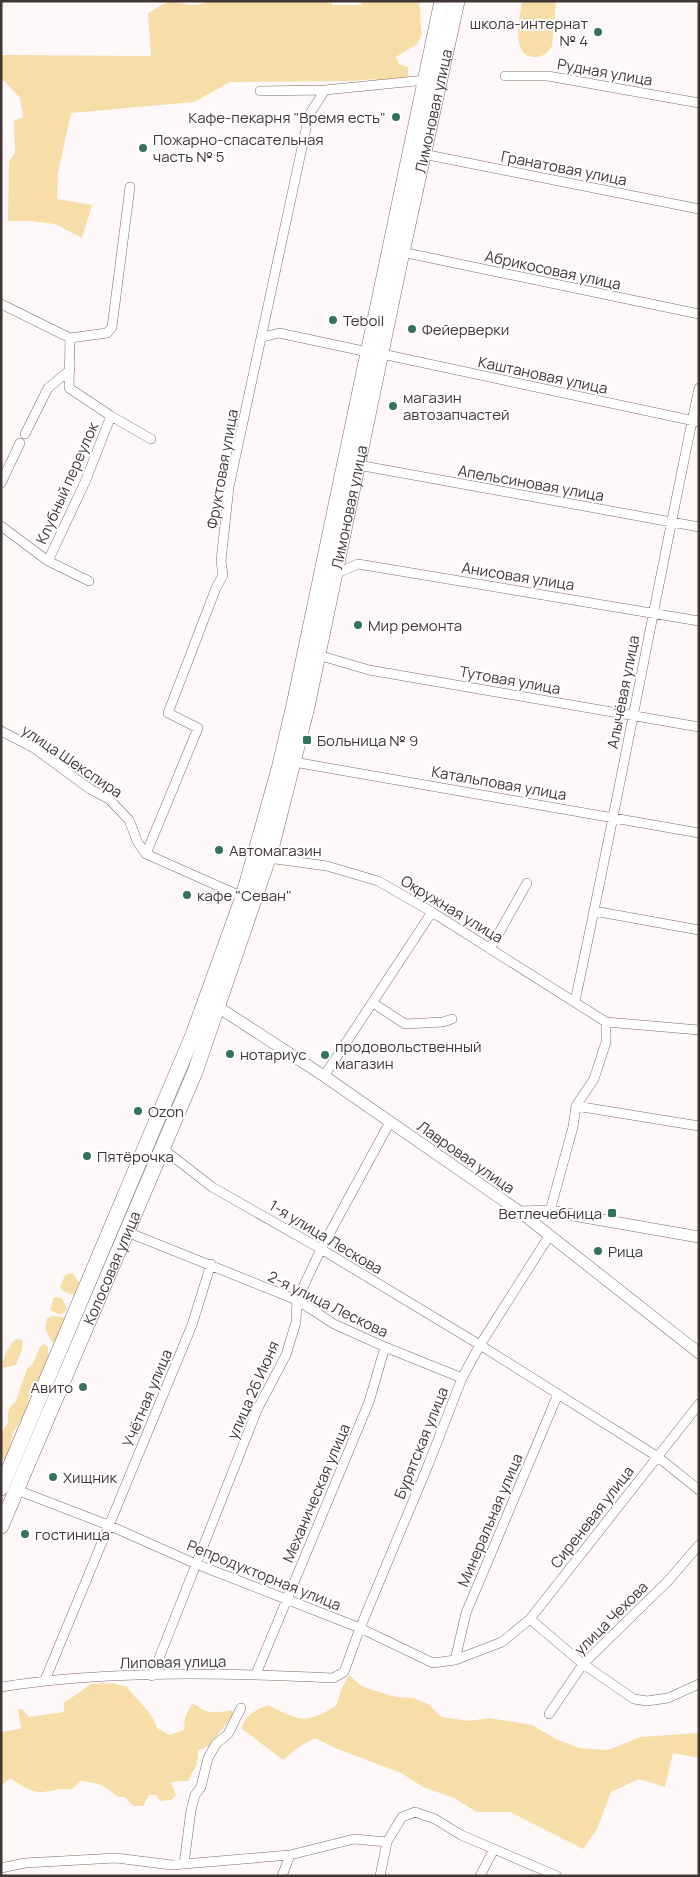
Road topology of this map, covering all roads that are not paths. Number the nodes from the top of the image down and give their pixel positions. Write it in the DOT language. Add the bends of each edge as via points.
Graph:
graph roads {
  1 [pos="442,1"];
  2 [pos="456,1"];
  3 [pos="505,76"];
  4 [pos="426,80"];
  5 [pos="325,90"];
  6 [pos="260,91"];
  7 [pos="699,103"];
  8 [pos="423,154"];
  9 [pos="130,186"];
  10 [pos="699,209"];
  11 [pos="402,252"];
  12 [pos="1,304"];
  13 [pos="699,314"];
  14 [pos="262,337"];
  15 [pos="70,338"];
  16 [pos="375,353"];
  17 [pos="70,370"];
  18 [pos="699,388"];
  19 [pos="111,416"];
  20 [pos="695,422"];
  21 [pos="25,434"];
  22 [pos="151,439"];
  23 [pos="20,443"];
  24 [pos="358,466"];
  25 [pos="1,483"];
  26 [pos="670,522"];
  27 [pos="1,526"];
  28 [pos="699,527"];
  29 [pos="48,561"];
  30 [pos="335,574"];
  31 [pos="89,581"];
  32 [pos="653,613"];
  33 [pos="699,621"];
  34 [pos="318,655"];
  35 [pos="632,715"];
  36 [pos="699,726"];
  37 [pos="1,731"];
  38 [pos="294,762"];
  39 [pos="612,817"];
  40 [pos="699,833"];
  41 [pos="146,854"];
  42 [pos="268,858"];
  43 [pos="527,883"];
  44 [pos="243,897"];
  45 [pos="594,911"];
  46 [pos="432,912"];
  47 [pos="699,930"];
  48 [pos="490,948"];
  49 [pos="574,1001"];
  50 [pos="373,1002"];
  51 [pos="212,1004"];
  52 [pos="452,1019"];
  53 [pos="606,1022"];
  54 [pos="699,1030"];
  55 [pos="324,1076"];
  56 [pos="576,1106"];
  57 [pos="390,1122"];
  58 [pos="699,1126"];
  59 [pos="162,1148"];
  60 [pos="550,1210"];
  61 [pos="520,1212"];
  62 [pos="127,1232"];
  63 [pos="549,1236"];
  64 [pos="699,1237"];
  65 [pos="321,1249"];
  66 [pos="210,1264"];
  67 [pos="296,1300"];
  68 [pos="480,1345"];
  69 [pos="385,1348"];
  70 [pos="699,1353"];
  71 [pos="462,1378"];
  72 [pos="558,1394"];
  73 [pos="699,1404"];
  74 [pos="658,1457"];
  75 [pos="1,1488"];
  76 [pos="17,1490"];
  77 [pos="699,1490"];
  78 [pos="108,1525"];
  79 [pos="1,1526"];
  80 [pos="699,1545"];
  81 [pos="196,1564"];
  82 [pos="286,1600"];
  83 [pos="530,1619"];
  84 [pos="360,1628"];
  85 [pos="502,1642"];
  86 [pos="455,1660"];
  87 [pos="583,1664"];
  88 [pos="344,1672"];
  89 [pos="256,1674"];
  90 [pos="152,1676"];
  91 [pos="45,1680"];
  92 [pos="699,1684"];
  93 [pos="1,1687"];
  94 [pos="241,1708"];
  95 [pos="549,1714"];
  96 [pos="386,1842"];
  97 [pos="494,1849"];
  98 [pos="290,1855"];
  99 [pos="184,1864"];
  100 [pos="172,1865"];
  101 [pos="1,1868"];
  102 [pos="170,1876"];
  103 [pos="282,1876"];
  104 [pos="380,1876"];
  105 [pos="480,1876"];
  106 [pos="557,1876"];
  1 -- 4 [label="highway, Лимоновая улица"];
  2 -- 8 [label="highway, Лимоновая улица"];
  3 -- 7 [label="street, Рудная улица" via="548,76"];
  4 -- 5 [label="street"];
  4 -- 16 [label="highway, Лимоновая улица"];
  5 -- 6 [label="street"];
  5 -- 14 [label="street, Фруктовая улица" via="308,116"];
  8 -- 10 [label="street, Гранатовая улица"];
  8 -- 11 [label="highway, Лимоновая улица"];
  9 -- 15 [label="street" via="112,327 104,335"];
  11 -- 13 [label="street, Абрикосовая улица"];
  11 -- 16 [label="highway, Лимоновая улица"];
  12 -- 15 [label="street"];
  14 -- 16 [label="street, Каштановая улица" via="279,333"];
  14 -- 41 [label="street, Фруктовая улица" via="229,487 221,561 223,575 168,713 198,728"];
  15 -- 17 [label="street"];
  16 -- 20 [label="street, Каштановая улица"];
  16 -- 24 [label="highway, Лимоновая улица"];
  16 -- 44 [label="highway, Лимоновая улица" via="279,769"];
  17 -- 19 [label="street" via="70,388"];
  17 -- 21 [label="street" via="48,388"];
  18 -- 20 [label="street, Алычёвая улица"];
  19 -- 22 [label="street"];
  19 -- 29 [label="street, Клубный переулок" via="86,482"];
  20 -- 26 [label="street, Алычёвая улица"];
  23 -- 25 [label="street"];
  24 -- 26 [label="street, Апельсиновая улица"];
  24 -- 30 [label="highway, Лимоновая улица"];
  26 -- 28 [label="street, Апельсиновая улица"];
  26 -- 32 [label="street, Алычёвая улица"];
  27 -- 29 [label="street"];
  29 -- 31 [label="street"];
  30 -- 32 [label="street, Анисовая улица" via="358,564"];
  30 -- 34 [label="highway, Лимоновая улица"];
  32 -- 33 [label="street, Анисовая улица"];
  32 -- 35 [label="street, Алычёвая улица"];
  34 -- 35 [label="street, Тутовая улица" via="369,670"];
  34 -- 38 [label="highway, Лимоновая улица"];
  35 -- 36 [label="street, Тутовая улица"];
  35 -- 39 [label="street, Алычёвая улица"];
  37 -- 41 [label="street, улица Шекспира" via="34,748 108,800 129,820"];
  38 -- 39 [label="street, Катальповая улица"];
  38 -- 42 [label="highway, Лимоновая улица"];
  39 -- 40 [label="street, Катальповая улица"];
  39 -- 45 [label="street, Алычёвая улица"];
  41 -- 44 [label="street"];
  42 -- 46 [label="street, Окружная улица" via="327,866 378,881"];
  42 -- 51 [label="highway, Лимоновая улица"];
  43 -- 48 [label="street"];
  44 -- 51 [label="highway, Лимоновая улица"];
  45 -- 47 [label="street"];
  45 -- 49 [label="street, Алычёвая улица"];
  46 -- 48 [label="street, Окружная улица"];
  46 -- 50 [label="street"];
  48 -- 49 [label="street, Окружная улица"];
  49 -- 53 [label="street, Окружная улица"];
  50 -- 52 [label="street" via="405,1024"];
  50 -- 55 [label="street"];
  51 -- 55 [label="street, Лавровая улица"];
  51 -- 59 [label="highway, Колосовая улица" via="195,1072"];
  51 -- 75 [label="highway, Колосовая улица" via="190,1044"];
  53 -- 54 [label="street"];
  53 -- 56 [label="street" via="606,1042 594,1079"];
  55 -- 57 [label="street, Лавровая улица"];
  56 -- 58 [label="street"];
  56 -- 60 [label="street"];
  57 -- 61 [label="street, Лавровая улица"];
  57 -- 65 [label="street, улица 26 Июня"];
  59 -- 62 [label="highway, Колосовая улица"];
  59 -- 65 [label="street, 1-я улица Лескова" via="212,1187"];
  60 -- 61 [label="street"];
  60 -- 64 [label="street"];
  61 -- 63 [label="street, Лавровая улица"];
  62 -- 66 [label="street, 2-я улица Лескова"];
  62 -- 76 [label="highway, Колосовая улица"];
  63 -- 68 [label="street, Бурятская улица"];
  63 -- 70 [label="street, Лавровая улица"];
  65 -- 67 [label="street, улица 26 Июня"];
  65 -- 68 [label="street, 1-я улица Лескова"];
  66 -- 67 [label="street, 2-я улица Лескова"];
  66 -- 78 [label="street, Учётная улица" via="192,1325"];
  67 -- 69 [label="street, 2-я улица Лескова" via="334,1324"];
  67 -- 81 [label="street, улица 26 Июня" via="296,1322 286,1355 257,1410"];
  68 -- 71 [label="street, Бурятская улица"];
  68 -- 72 [label="street, 1-я улица Лескова"];
  69 -- 71 [label="street, 2-я улица Лескова"];
  69 -- 82 [label="street, Механическая улица" via="369,1402"];
  71 -- 84 [label="street, Бурятская улица"];
  72 -- 74 [label="street, 1-я улица Лескова"];
  72 -- 86 [label="street, Минеральная улица" via="466,1613"];
  73 -- 74 [label="street, Сиреневая улица"];
  74 -- 77 [label="street, 1-я улица Лескова"];
  74 -- 83 [label="street, Сиреневая улица"];
  76 -- 78 [label="street, Репродукторная улица"];
  76 -- 79 [label="highway, Колосовая улица"];
  78 -- 81 [label="street, Репродукторная улица"];
  78 -- 91 [label="street, Учётная улица"];
  80 -- 87 [label="street, улица Чехова" via="668,1581"];
  81 -- 82 [label="street, Репродукторная улица"];
  81 -- 90 [label="street, улица 26 Июня"];
  82 -- 84 [label="street, Репродукторная улица"];
  82 -- 89 [label="street, Механическая улица"];
  83 -- 85 [label="street, Сиреневая улица"];
  83 -- 87 [label="street"];
  84 -- 86 [label="street, Репродукторная улица" via="433,1663"];
  84 -- 88 [label="street, Бурятская улица"];
  85 -- 86 [label="street, Репродукторная улица"];
  87 -- 92 [label="street" via="634,1699 668,1698"];
  87 -- 95 [label="street, улица Чехова"];
  88 -- 89 [label="street, Липовая улица" via="333,1678"];
  89 -- 90 [label="street, Липовая улица"];
  90 -- 91 [label="street, Липовая улица"];
  91 -- 93 [label="street, Липовая улица"];
  94 -- 99 [label="street" via="228,1734 216,1744 208,1758 191,1810"];
  96 -- 97 [label="street" via="402,1818 415,1812 436,1819 461,1835"];
  96 -- 98 [label="street" via="354,1839"];
  96 -- 104 [label="street"];
  97 -- 105 [label="street"];
  97 -- 106 [label="street"];
  98 -- 99 [label="street"];
  98 -- 103 [label="street"];
  99 -- 100 [label="street"];
  100 -- 101 [label="street" via="116,1858 26,1863"];
  100 -- 102 [label="street"];
}
